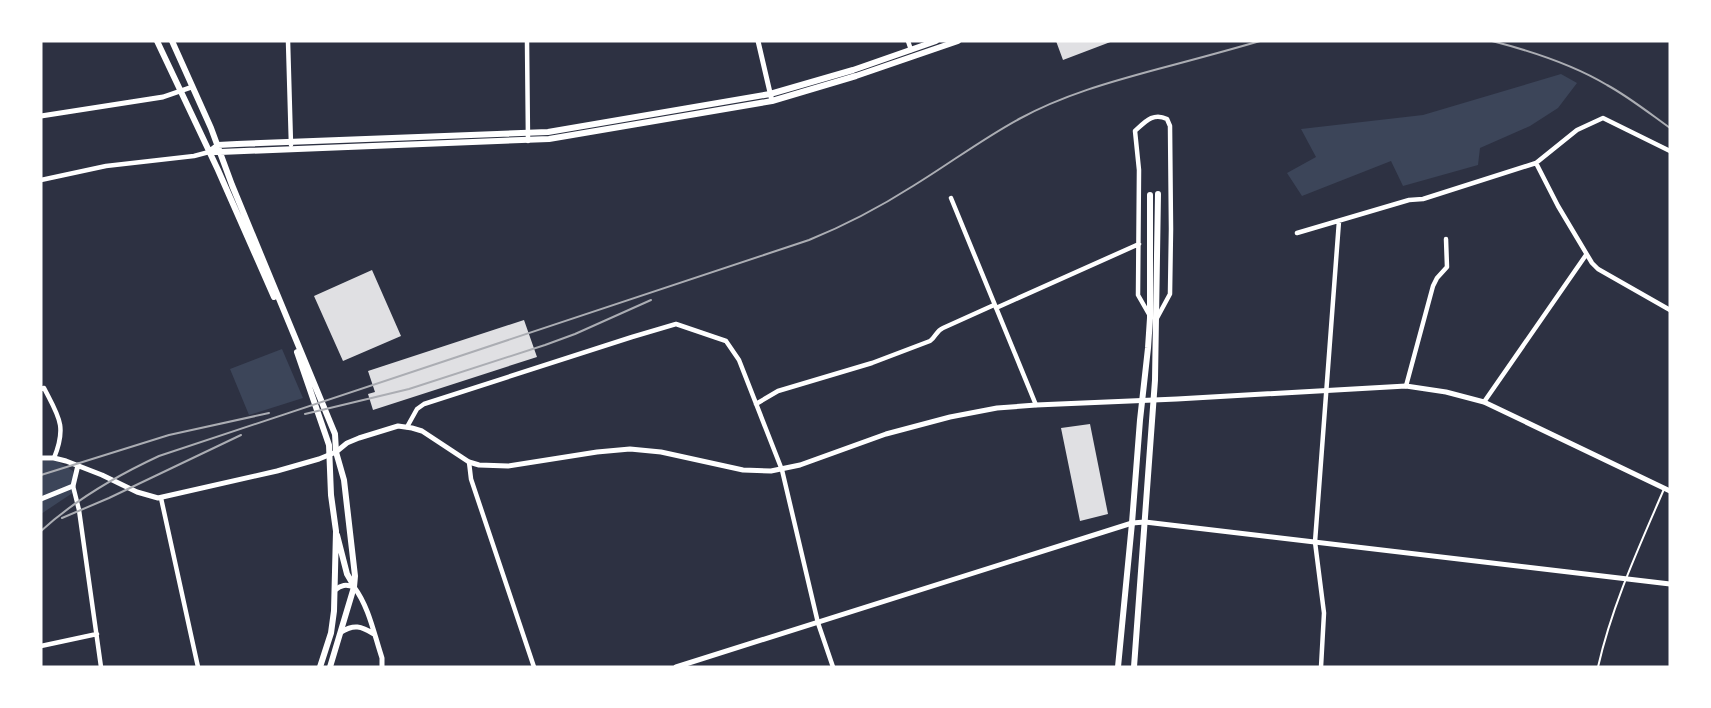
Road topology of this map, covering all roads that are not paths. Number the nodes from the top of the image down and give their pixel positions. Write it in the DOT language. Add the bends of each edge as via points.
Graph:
graph roads {
  1 [pos="157,41"];
  2 [pos="172,41"];
  3 [pos="288,41"];
  4 [pos="527,41"];
  5 [pos="758,41"];
  6 [pos="908,41"];
  7 [pos="936,41"];
  8 [pos="958,41"];
  9 [pos="911,50"];
  10 [pos="192,87"];
  11 [pos="180,92"];
  12 [pos="771,97"];
  13 [pos="41,116"];
  14 [pos="528,137"];
  15 [pos="218,145"];
  16 [pos="291,146"];
  17 [pos="1670,151"];
  18 [pos="210,152"];
  19 [pos="220,152"];
  20 [pos="1536,163"];
  21 [pos="41,180"];
  22 [pos="1150,194"];
  23 [pos="1158,194"];
  24 [pos="951,198"];
  25 [pos="1339,222"];
  26 [pos="1297,233"];
  27 [pos="1446,239"];
  28 [pos="1139,244"];
  29 [pos="1586,256"];
  30 [pos="995,306"];
  31 [pos="1670,310"];
  32 [pos="1154,318"];
  33 [pos="1406,386"];
  34 [pos="43,388"];
  35 [pos="1327,391"];
  36 [pos="1143,400"];
  37 [pos="1154,400"];
  38 [pos="1484,402"];
  39 [pos="756,404"];
  40 [pos="1036,405"];
  41 [pos="407,427"];
  42 [pos="336,452"];
  43 [pos="328,456"];
  44 [pos="41,458"];
  45 [pos="54,458"];
  46 [pos="470,462"];
  47 [pos="78,465"];
  48 [pos="782,470"];
  49 [pos="73,486"];
  50 [pos="1664,488"];
  51 [pos="1670,491"];
  52 [pos="161,498"];
  53 [pos="41,499"];
  54 [pos="1145,522"];
  55 [pos="1132,523"];
  56 [pos="336,531"];
  57 [pos="1315,542"];
  58 [pos="1625,579"];
  59 [pos="1670,584"];
  60 [pos="354,586"];
  61 [pos="335,590"];
  62 [pos="818,623"];
  63 [pos="341,632"];
  64 [pos="97,634"];
  65 [pos="374,634"];
  66 [pos="41,646"];
  67 [pos="102,667"];
  68 [pos="198,667"];
  69 [pos="320,667"];
  70 [pos="330,667"];
  71 [pos="382,667"];
  72 [pos="534,667"];
  73 [pos="676,667"];
  74 [pos="833,667"];
  75 [pos="1118,667"];
  76 [pos="1134,667"];
  77 [pos="1321,667"];
  78 [pos="1598,667"];
  1 -- 11 [label="main road"];
  2 -- 10 [label="main road"];
  3 -- 16 [label="street"];
  4 -- 14 [label="street"];
  5 -- 12 [label="street"];
  6 -- 9 [label="street"];
  7 -- 9 [label="main road"];
  8 -- 12 [label="main road" via="848,78"];
  9 -- 12 [label="main road"];
  10 -- 11 [label="street"];
  10 -- 15 [label="main road"];
  11 -- 13 [label="street"];
  11 -- 18 [label="main road"];
  12 -- 14 [label="main road" via="549,139"];
  14 -- 16 [label="main road"];
  15 -- 16 [label="main road"];
  15 -- 18 [label="main road"];
  15 -- 19 [label="main road"];
  16 -- 19 [label="main road"];
  17 -- 20 [label="street" via="1602,118 1577,130"];
  18 -- 19 [label="main road"];
  18 -- 21 [label="street" via="101,167"];
  18 -- 43 [label="main road" via="292,338 329,445"];
  19 -- 42 [label="main road" via="335,434"];
  20 -- 25 [label="street"];
  20 -- 29 [label="street"];
  22 -- 32 [label="main road"];
  23 -- 32 [label="main road"];
  24 -- 30 [label="street"];
  25 -- 26 [label="street"];
  25 -- 35 [label="street"];
  27 -- 33 [label="street" via="1447,267 1433,286"];
  28 -- 30 [label="street"];
  28 -- 32 [label="street" via="1138,295"];
  28 -- 32 [label="street" via="1139,170 1135,131 1150,118 1160,116 1167,119 1170,126 1170,294"];
  29 -- 31 [label="street" via="1598,269"];
  29 -- 38 [label="street"];
  30 -- 39 [label="street" via="937,331 932,339 904,352 778,391"];
  30 -- 40 [label="street"];
  32 -- 36 [label="main road"];
  32 -- 37 [label="main road"];
  33 -- 35 [label="street"];
  33 -- 38 [label="street"];
  34 -- 45 [label="street" via="62,431"];
  35 -- 37 [label="street"];
  35 -- 57 [label="street"];
  36 -- 37 [label="street"];
  36 -- 40 [label="street"];
  36 -- 55 [label="main road"];
  37 -- 54 [label="main road"];
  38 -- 50 [label="street"];
  39 -- 41 [label="street" via="739,360 726,342 676,324 424,404 416,410"];
  39 -- 48 [label="street"];
  40 -- 48 [label="street" via="950,417 886,434"];
  41 -- 42 [label="street" via="394,427 359,438"];
  41 -- 46 [label="street" via="430,436"];
  42 -- 43 [label="street"];
  42 -- 60 [label="main road" via="344,480"];
  43 -- 52 [label="street"];
  43 -- 56 [label="main road"];
  44 -- 45 [label="street"];
  45 -- 47 [label="street"];
  46 -- 48 [label="street" via="508,466 630,449 661,452 743,470"];
  46 -- 72 [label="street" via="471,479"];
  47 -- 49 [label="street"];
  47 -- 52 [label="street" via="148,496"];
  48 -- 62 [label="street"];
  49 -- 53 [label="street"];
  49 -- 64 [label="street"];
  50 -- 51 [label="street"];
  50 -- 58 [label="lane"];
  52 -- 68 [label="street"];
  54 -- 55 [label="street"];
  54 -- 57 [label="street"];
  54 -- 76 [label="main road"];
  55 -- 62 [label="street"];
  55 -- 75 [label="main road"];
  56 -- 60 [label="main road" via="347,574"];
  56 -- 61 [label="main road"];
  57 -- 58 [label="street"];
  57 -- 77 [label="street" via="1324,613"];
  58 -- 59 [label="street"];
  58 -- 78 [label="lane"];
  60 -- 61 [label="street" via="339,586"];
  60 -- 63 [label="main road"];
  60 -- 65 [label="street" via="364,603"];
  61 -- 69 [label="main road" via="331,633"];
  62 -- 73 [label="street"];
  62 -- 74 [label="street"];
  63 -- 65 [label="street" via="350,626 358,626"];
  63 -- 70 [label="main road"];
  64 -- 66 [label="street"];
  64 -- 67 [label="street"];
  65 -- 71 [label="street"];
}
